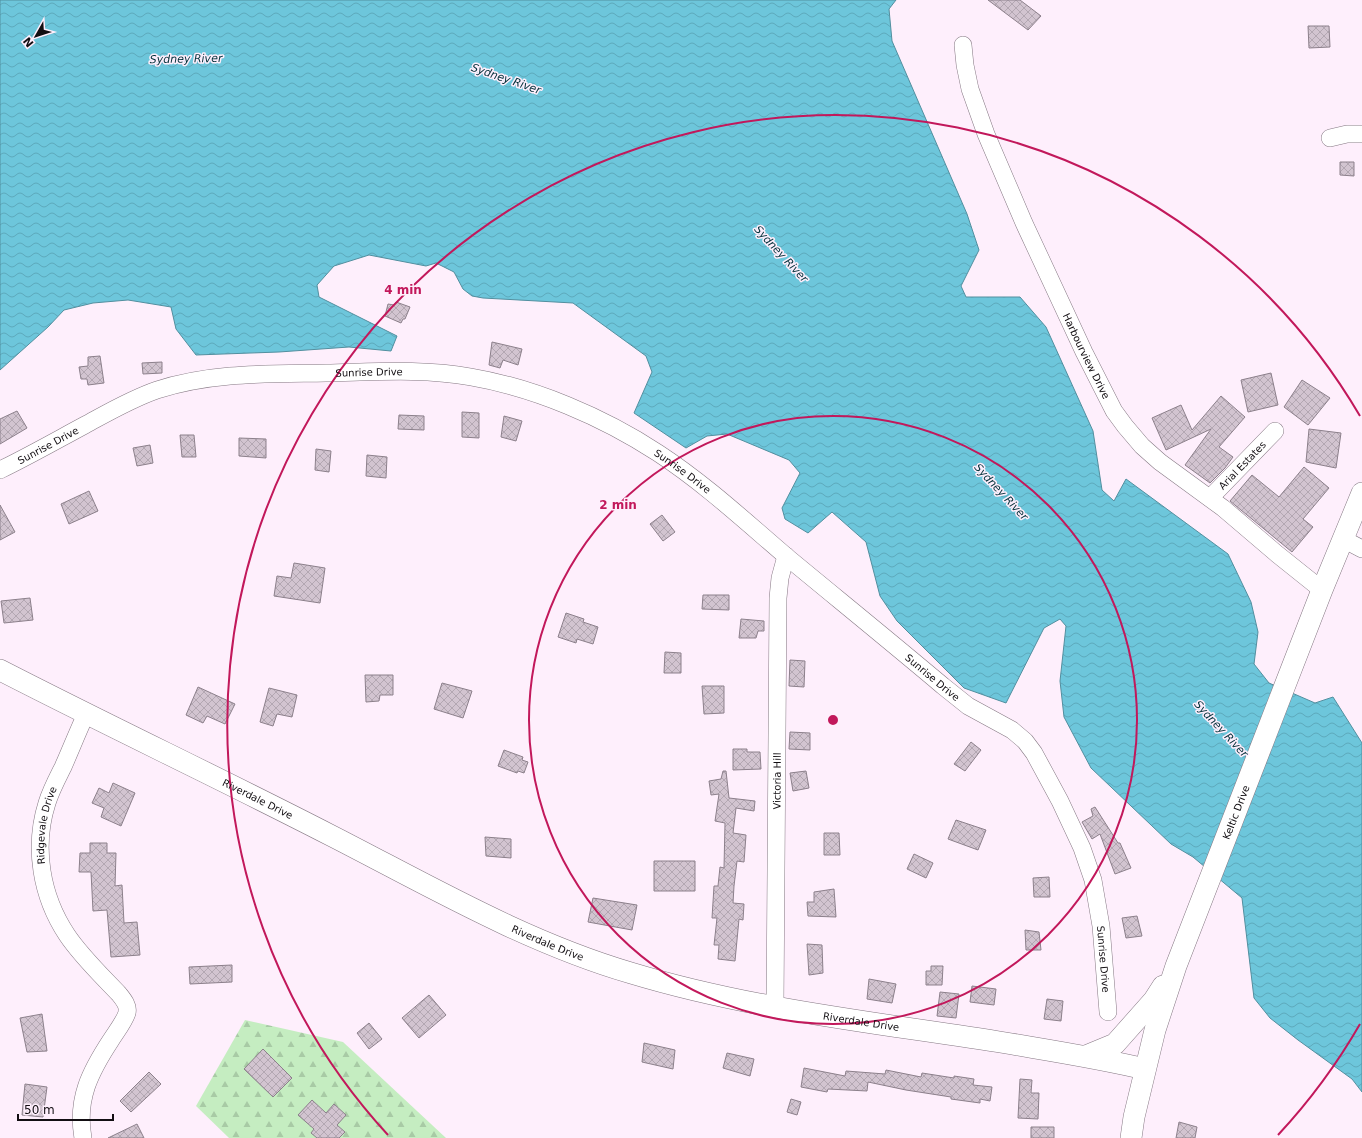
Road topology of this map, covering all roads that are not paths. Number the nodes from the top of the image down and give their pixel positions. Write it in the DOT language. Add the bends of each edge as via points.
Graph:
graph roads {
  1 [pos="963,44"];
  2 [pos="1362,134"];
  3 [pos="1330,138"];
  4 [pos="1275,431"];
  5 [pos="0,470"];
  6 [pos="1362,493"];
  7 [pos="1210,498"];
  8 [pos="1344,539"];
  9 [pos="1362,549"];
  10 [pos="786,556"];
  11 [pos="1322,590"];
  12 [pos="0,670"];
  13 [pos="86,714"];
  14 [pos="1176,966"];
  15 [pos="775,1007"];
  16 [pos="1108,1012"];
  17 [pos="1086,1056"];
  18 [pos="1145,1069"];
  19 [pos="84,1138"];
  20 [pos="1131,1138"];
  1 -- 7 [label="street, Harbourview Drive" via="970,89 986,134 1024,223 1104,394 1142,446"];
  2 -- 3 [label="street"];
  4 -- 7 [label="street, Arial Estates"];
  5 -- 10 [label="street, Sunrise Drive" via="127,402 168,386 198,379 381,372 457,374 491,381 552,400 620,431 657,452 702,485"];
  6 -- 8 [label="main road, Keltic Drive"];
  7 -- 11 [label="street, Harbourview Drive"];
  8 -- 9 [label="street"];
  8 -- 11 [label="main road, Keltic Drive"];
  10 -- 15 [label="street, Victoria Hill" via="778,598"];
  10 -- 16 [label="street, Sunrise Drive" via="968,706 1017,733 1034,753 1060,800 1090,869 1101,926"];
  11 -- 14 [label="main road, Keltic Drive"];
  12 -- 13 [label="main road, Riverdale Drive"];
  13 -- 15 [label="main road, Riverdale Drive" via="254,796 511,928 630,973"];
  13 -- 19 [label="street, Ridgevale Drive" via="52,787 41,835 41,868 49,899 63,929 77,949 119,994 125,1002 127,1013 88,1081 81,1110"];
  14 -- 17 [label="main road" via="1154,1000 1115,1044"];
  14 -- 18 [label="main road, Keltic Drive"];
  15 -- 17 [label="main road, Riverdale Drive"];
  17 -- 18 [label="main road, Riverdale Drive"];
  18 -- 20 [label="main road, Keltic Drive"];
}
